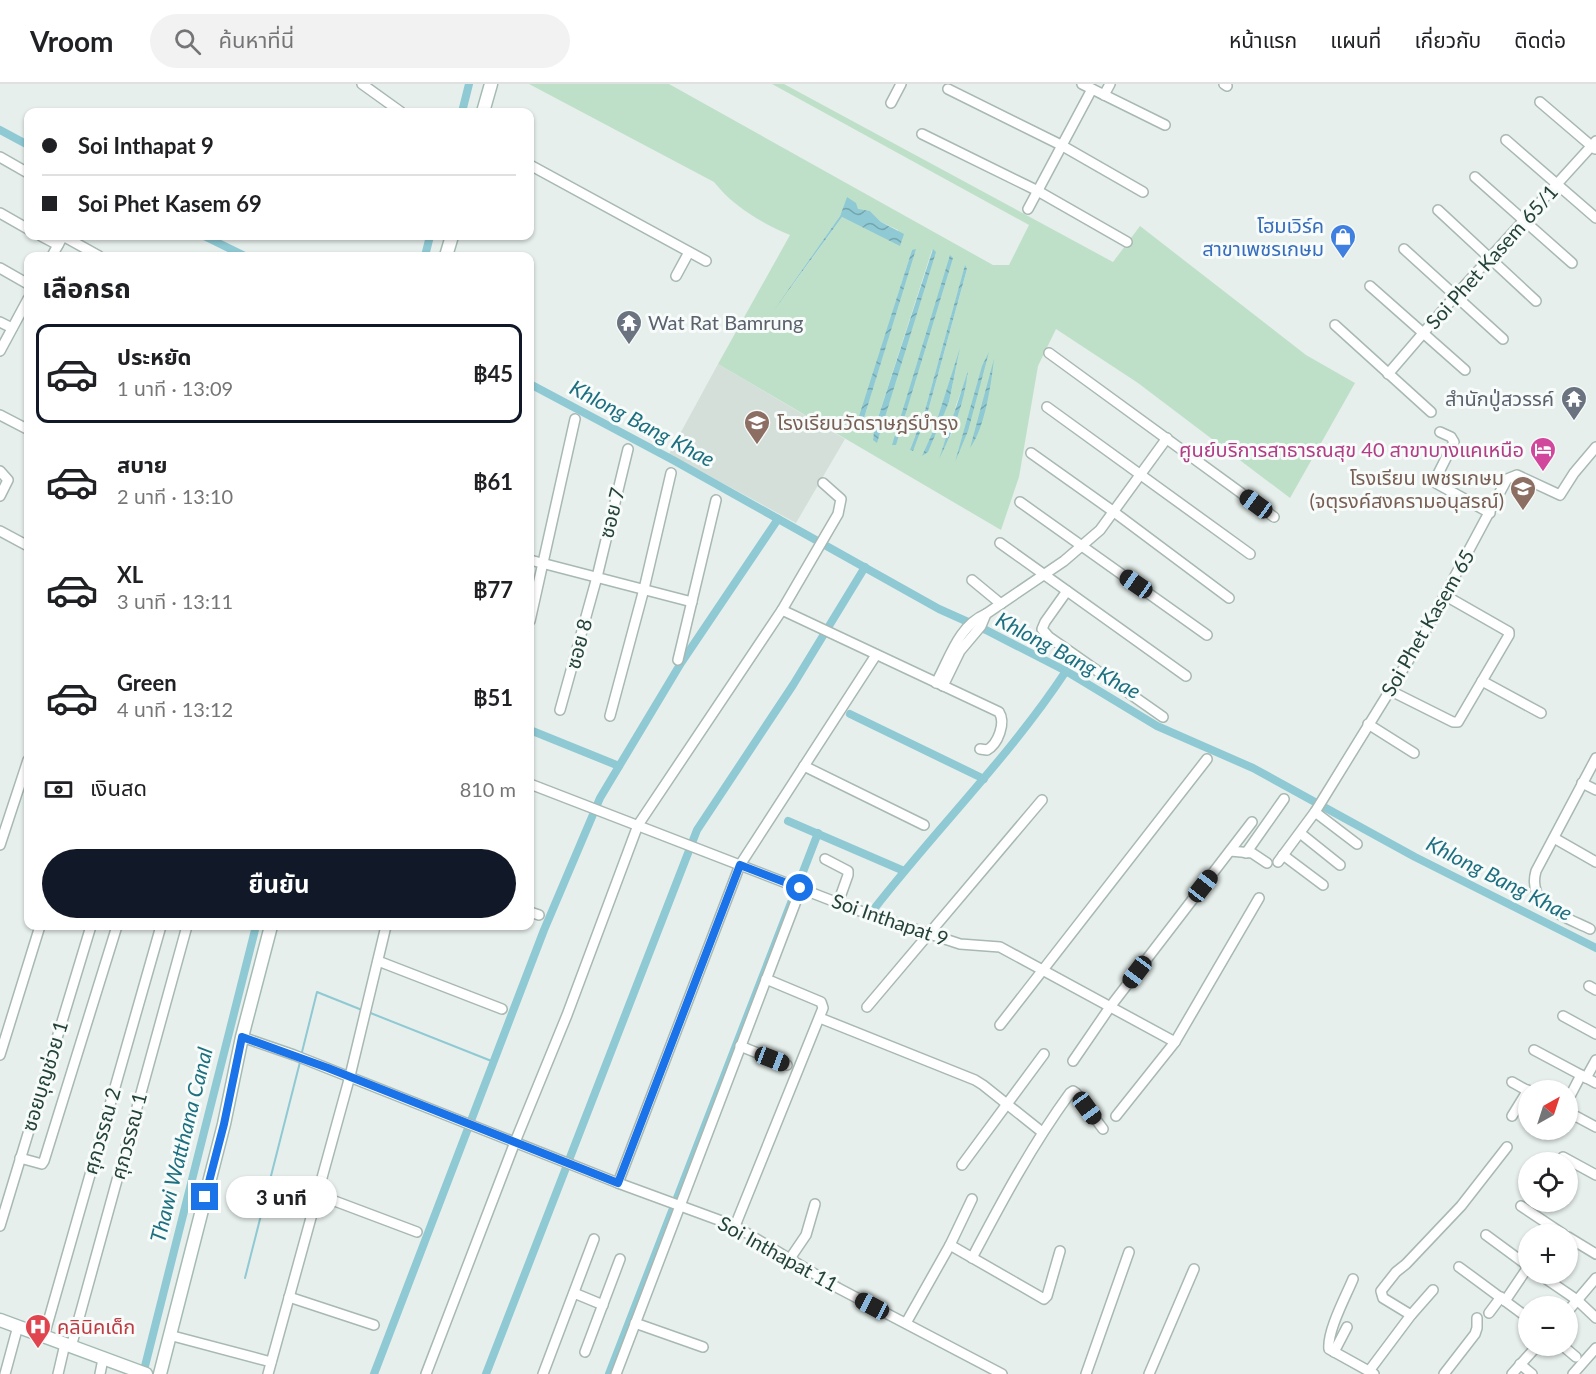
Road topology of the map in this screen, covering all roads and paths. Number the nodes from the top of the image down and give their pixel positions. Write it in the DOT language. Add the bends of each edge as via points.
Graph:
graph roads {
  1 [pos="362,84"];
  2 [pos="490,84"];
  3 [pos="901,84"];
  4 [pos="1082,84"];
  5 [pos="1110,84"];
  6 [pos="948,89"];
  7 [pos="1092,89"];
  8 [pos="1104,95"];
  9 [pos="1540,102"];
  10 [pos="891,103"];
  11 [pos="389,108"];
  12 [pos="484,108"];
  13 [pos="1165,125"];
  14 [pos="921,134"];
  15 [pos="1506,140"];
  16 [pos="1061,145"];
  17 [pos="1595,145"];
  18 [pos="0,157"];
  19 [pos="534,167"];
  20 [pos="24,171"];
  21 [pos="1475,177"];
  22 [pos="1558,184"];
  23 [pos="1036,190"];
  24 [pos="1143,192"];
  25 [pos="1028,208"];
  26 [pos="1438,210"];
  27 [pos="0,213"];
  28 [pos="1596,218"];
  29 [pos="1525,220"];
  30 [pos="24,227"];
  31 [pos="63,240"];
  32 [pos="1127,242"];
  33 [pos="1404,249"];
  34 [pos="90,252"];
  35 [pos="689,252"];
  36 [pos="1490,259"];
  37 [pos="706,261"];
  38 [pos="1572,263"];
  39 [pos="0,268"];
  40 [pos="676,276"];
  41 [pos="24,282"];
  42 [pos="1370,286"];
  43 [pos="1456,295"];
  44 [pos="1536,300"];
  45 [pos="24,306"];
  46 [pos="0,322"];
  47 [pos="1335,325"];
  48 [pos="12,328"];
  49 [pos="1422,334"];
  50 [pos="1503,339"];
  51 [pos="0,351"];
  52 [pos="1049,352"];
  53 [pos="1465,370"];
  54 [pos="1388,374"];
  55 [pos="1047,407"];
  56 [pos="1431,412"];
  57 [pos="0,415"];
  58 [pos="576,419"];
  59 [pos="24,427"];
  60 [pos="1440,432"];
  61 [pos="1167,438"];
  62 [pos="1596,447"];
  63 [pos="628,449"];
  64 [pos="1031,453"];
  65 [pos="0,471"];
  66 [pos="671,473"];
  67 [pos="1141,475"];
  68 [pos="823,483"];
  69 [pos="0,496"];
  70 [pos="717,500"];
  71 [pos="1020,502"];
  72 [pos="1114,512"];
  73 [pos="1490,513"];
  74 [pos="1274,517"];
  75 [pos="0,531"];
  76 [pos="1000,543"];
  77 [pos="24,544"];
  78 [pos="1082,546"];
  79 [pos="1250,554"];
  80 [pos="534,561"];
  81 [pos="543,564"];
  82 [pos="1044,575"];
  83 [pos="597,577"];
  84 [pos="972,580"];
  85 [pos="644,589"];
  86 [pos="1067,591"];
  87 [pos="1446,596"];
  88 [pos="1229,598"];
  89 [pos="692,602"];
  90 [pos="534,603"];
  91 [pos="1000,604"];
  92 [pos="782,610"];
  93 [pos="1207,635"];
  94 [pos="876,655"];
  95 [pos="678,660"];
  96 [pos="1186,676"];
  97 [pos="1482,681"];
  98 [pos="939,685"];
  99 [pos="1390,691"];
  100 [pos="560,710"];
  101 [pos="1541,713"];
  102 [pos="610,716"];
  103 [pos="1164,717"];
  104 [pos="1368,724"];
  105 [pos="980,749"];
  106 [pos="1413,753"];
  107 [pos="1596,758"];
  108 [pos="1207,759"];
  109 [pos="804,766"];
  110 [pos="24,772"];
  111 [pos="1582,783"];
  112 [pos="534,786"];
  113 [pos="1596,790"];
  114 [pos="1284,799"];
  115 [pos="1042,800"];
  116 [pos="1315,811"];
  117 [pos="1252,822"];
  118 [pos="638,825"];
  119 [pos="924,825"];
  120 [pos="1300,833"];
  121 [pos="1554,838"];
  122 [pos="1357,844"];
  123 [pos="0,845"];
  124 [pos="1230,851"];
  125 [pos="1246,853"];
  126 [pos="825,859"];
  127 [pos="1596,862"];
  128 [pos="1268,863"];
  129 [pos="740,865"];
  130 [pos="1340,865"];
  131 [pos="1323,885"];
  132 [pos="800,888"];
  133 [pos="1259,898"];
  134 [pos="838,903"];
  135 [pos="1590,929"];
  136 [pos="39,930"];
  137 [pos="90,930"];
  138 [pos="116,930"];
  139 [pos="160,930"];
  140 [pos="186,930"];
  141 [pos="270,930"];
  142 [pos="385,930"];
  143 [pos="929,934"];
  144 [pos="378,961"];
  145 [pos="1042,970"];
  146 [pos="766,979"];
  147 [pos="867,1007"];
  148 [pos="1110,1007"];
  149 [pos="502,1009"];
  150 [pos="1563,1016"];
  151 [pos="820,1018"];
  152 [pos="1000,1025"];
  153 [pos="1596,1034"];
  154 [pos="242,1037"];
  155 [pos="1175,1042"];
  156 [pos="740,1046"];
  157 [pos="1534,1050"];
  158 [pos="1044,1054"];
  159 [pos="0,1055"];
  160 [pos="1596,1060"];
  161 [pos="1072,1061"];
  162 [pos="788,1065"];
  163 [pos="350,1076"];
  164 [pos="1584,1077"];
  165 [pos="1512,1082"];
  166 [pos="1596,1083"];
  167 [pos="1518,1085"];
  168 [pos="1578,1086"];
  169 [pos="1006,1103"];
  170 [pos="1518,1106"];
  171 [pos="1116,1116"];
  172 [pos="1512,1116"];
  173 [pos="1578,1117"];
  174 [pos="1596,1127"];
  175 [pos="1103,1129"];
  176 [pos="1042,1132"];
  177 [pos="515,1142"];
  178 [pos="1508,1147"];
  179 [pos="20,1158"];
  180 [pos="962,1165"];
  181 [pos="1578,1165"];
  182 [pos="1596,1175"];
  183 [pos="618,1183"];
  184 [pos="316,1194"];
  185 [pos="972,1199"];
  186 [pos="815,1204"];
  187 [pos="677,1205"];
  188 [pos="1530,1212"];
  189 [pos="1547,1224"];
  190 [pos="0,1226"];
  191 [pos="735,1226"];
  192 [pos="417,1232"];
  193 [pos="1486,1236"];
  194 [pos="594,1239"];
  195 [pos="1578,1244"];
  196 [pos="950,1245"];
  197 [pos="1060,1251"];
  198 [pos="1129,1252"];
  199 [pos="1596,1254"];
  200 [pos="972,1258"];
  201 [pos="620,1259"];
  202 [pos="1518,1259"];
  203 [pos="789,1260"];
  204 [pos="1459,1267"];
  205 [pos="1194,1269"];
  206 [pos="1596,1278"];
  207 [pos="1353,1279"];
  208 [pos="1518,1279"];
  209 [pos="1554,1284"];
  210 [pos="1434,1290"];
  211 [pos="574,1293"];
  212 [pos="1571,1296"];
  213 [pos="289,1297"];
  214 [pos="1503,1299"];
  215 [pos="1578,1299"];
  216 [pos="1578,1301"];
  217 [pos="603,1305"];
  218 [pos="1518,1310"];
  219 [pos="1489,1314"];
  220 [pos="1411,1315"];
  221 [pos="1477,1318"];
  222 [pos="1596,1318"];
  223 [pos="0,1320"];
  224 [pos="635,1323"];
  225 [pos="906,1323"];
  226 [pos="374,1325"];
  227 [pos="18,1326"];
  228 [pos="1347,1327"];
  229 [pos="169,1335"];
  230 [pos="44,1336"];
  231 [pos="68,1346"];
  232 [pos="703,1347"];
  233 [pos="1596,1348"];
  234 [pos="585,1352"];
  235 [pos="1334,1352"];
  236 [pos="1528,1356"];
  237 [pos="103,1359"];
  238 [pos="271,1362"];
  239 [pos="1520,1364"];
  240 [pos="1371,1372"];
  241 [pos="5,1374"];
  242 [pos="58,1374"];
  243 [pos="100,1374"];
  244 [pos="146,1374"];
  245 [pos="160,1374"];
  246 [pos="268,1374"];
  247 [pos="426,1374"];
  248 [pos="543,1374"];
  249 [pos="616,1374"];
  250 [pos="1002,1374"];
  251 [pos="1088,1374"];
  252 [pos="1149,1374"];
  253 [pos="1444,1374"];
  254 [pos="1512,1374"];
  255 [pos="1532,1374"];
  256 [pos="1573,1374"];
  1 -- 11 [label="street"];
  2 -- 12 [label="main road"];
  3 -- 10 [label="street"];
  4 -- 7 [label="street"];
  5 -- 8 [label="street"];
  6 -- 16 [label="street"];
  7 -- 8 [label="street"];
  7 -- 16 [label="street"];
  8 -- 13 [label="street"];
  9 -- 17 [label="street"];
  14 -- 23 [label="street"];
  15 -- 22 [label="street"];
  16 -- 23 [label="street"];
  16 -- 24 [label="street"];
  17 -- 22 [label="street, Soi Phet Kasem 65/1"];
  18 -- 20 [label="street"];
  19 -- 35 [label="street"];
  21 -- 29 [label="street"];
  22 -- 28 [label="street"];
  22 -- 29 [label="street, Soi Phet Kasem 65/1"];
  23 -- 25 [label="street"];
  23 -- 32 [label="street"];
  26 -- 36 [label="street"];
  27 -- 30 [label="street"];
  29 -- 36 [label="street, Soi Phet Kasem 65/1"];
  29 -- 38 [label="street"];
  31 -- 34 [label="street"];
  33 -- 43 [label="street"];
  35 -- 37 [label="street"];
  35 -- 40 [label="street"];
  36 -- 43 [label="street, Soi Phet Kasem 65/1"];
  36 -- 44 [label="street"];
  39 -- 41 [label="street"];
  42 -- 49 [label="street"];
  43 -- 49 [label="street, Soi Phet Kasem 65/1"];
  43 -- 50 [label="street"];
  45 -- 48 [label="street"];
  46 -- 48 [label="street"];
  47 -- 54 [label="street"];
  48 -- 51 [label="street"];
  49 -- 53 [label="street"];
  49 -- 54 [label="street, Soi Phet Kasem 65/1"];
  52 -- 61 [label="street"];
  54 -- 56 [label="street"];
  55 -- 67 [label="street"];
  57 -- 59 [label="street"];
  58 -- 81 [label="street"];
  60 -- 73 [label="street" via="1454,442 1434,482"];
  61 -- 67 [label="street"];
  61 -- 74 [label="street"];
  62 -- 73 [label="street, Soi Phet Kasem 65" via="1561,494 1514,475 1507,479"];
  63 -- 83 [label="street, ซอย 7"];
  64 -- 72 [label="street"];
  65 -- 69 [label="street" via="8,480"];
  66 -- 85 [label="street"];
  67 -- 72 [label="street"];
  67 -- 79 [label="street"];
  68 -- 92 [label="street" via="842,499 838,514"];
  70 -- 89 [label="street"];
  71 -- 78 [label="street"];
  72 -- 78 [label="street"];
  72 -- 88 [label="street"];
  73 -- 87 [label="street, Soi Phet Kasem 65"];
  75 -- 77 [label="street"];
  76 -- 82 [label="street"];
  78 -- 82 [label="street"];
  78 -- 93 [label="street"];
  80 -- 81 [label="street"];
  81 -- 83 [label="street"];
  81 -- 90 [label="street"];
  82 -- 86 [label="street"];
  82 -- 91 [label="street"];
  83 -- 85 [label="street"];
  83 -- 100 [label="street, ซอย 8"];
  84 -- 91 [label="street"];
  85 -- 89 [label="street"];
  85 -- 102 [label="street"];
  86 -- 96 [label="street"];
  86 -- 103 [label="street" via="1042,629"];
  87 -- 97 [label="street" via="1509,632"];
  87 -- 99 [label="street, Soi Phet Kasem 65"];
  89 -- 95 [label="street"];
  91 -- 98 [label="street" via="968,633"];
  92 -- 94 [label="street"];
  92 -- 118 [label="street"];
  94 -- 98 [label="street"];
  94 -- 109 [label="street"];
  97 -- 99 [label="street" via="1455,723"];
  97 -- 101 [label="street"];
  98 -- 105 [label="street" via="1001,716 993,747"];
  99 -- 104 [label="street, Soi Phet Kasem 65"];
  104 -- 106 [label="street"];
  104 -- 116 [label="street, Soi Phet Kasem 65"];
  107 -- 111 [label="street"];
  108 -- 145 [label="street"];
  109 -- 119 [label="street"];
  109 -- 129 [label="street"];
  110 -- 123 [label="street"];
  111 -- 113 [label="street"];
  111 -- 121 [label="street"];
  112 -- 118 [label="street, Soi Inthapat 9"];
  114 -- 125 [label="street"];
  115 -- 143 [label="street"];
  116 -- 120 [label="street, Soi Phet Kasem 65"];
  116 -- 122 [label="street"];
  117 -- 124 [label="street"];
  118 -- 129 [label="street, Soi Inthapat 9"];
  118 -- 177 [label="street"];
  120 -- 130 [label="street"];
  120 -- 131 [label="street, Soi Phet Kasem 65" via="1281,858"];
  121 -- 127 [label="street"];
  121 -- 135 [label="street" via="1536,871 1535,892 1550,909"];
  124 -- 125 [label="street"];
  124 -- 148 [label="street"];
  125 -- 128 [label="street"];
  126 -- 134 [label="street" via="848,871"];
  129 -- 132 [label="street, Soi Inthapat 9"];
  129 -- 183 [label="street"];
  132 -- 134 [label="street, Soi Inthapat 9"];
  132 -- 146 [label="street"];
  133 -- 155 [label="street"];
  134 -- 143 [label="street, Soi Inthapat 9"];
  136 -- 159 [label="street"];
  137 -- 179 [label="street, ซอยบุญช่วย 1"];
  138 -- 179 [label="street" via="44,1161 38,1165"];
  139 -- 230 [label="street, ศุภวรรณ 2"];
  140 -- 231 [label="street, ศุภวรรณ 1"];
  141 -- 154 [label="main road"];
  142 -- 144 [label="street"];
  143 -- 145 [label="street, Soi Inthapat 9" via="960,944 1000,947"];
  143 -- 147 [label="street"];
  144 -- 149 [label="street"];
  144 -- 163 [label="street"];
  145 -- 148 [label="street, Soi Inthapat 9"];
  145 -- 152 [label="street"];
  146 -- 151 [label="street" via="821,1002 824,1008"];
  146 -- 156 [label="street"];
  148 -- 155 [label="street, Soi Inthapat 9"];
  148 -- 161 [label="street"];
  150 -- 153 [label="street"];
  151 -- 169 [label="street" via="975,1080"];
  151 -- 191 [label="street"];
  154 -- 163 [label="street, Soi Inthapat 11"];
  154 -- 229 [label="main road" via="224,1124"];
  155 -- 171 [label="street"];
  156 -- 162 [label="street"];
  156 -- 187 [label="street"];
  157 -- 164 [label="street"];
  158 -- 169 [label="street"];
  160 -- 164 [label="street"];
  163 -- 177 [label="street, Soi Inthapat 11"];
  163 -- 184 [label="street"];
  164 -- 166 [label="street"];
  164 -- 168 [label="street"];
  165 -- 167 [label="street"];
  169 -- 176 [label="street"];
  169 -- 180 [label="street"];
  170 -- 172 [label="street"];
  173 -- 174 [label="street"];
  175 -- 176 [label="street" via="1073,1091"];
  176 -- 200 [label="street"];
  177 -- 183 [label="street, Soi Inthapat 11"];
  177 -- 247 [label="street"];
  178 -- 220 [label="street" via="1461,1206 1381,1291 1383,1298"];
  179 -- 190 [label="street, ซอยบุญช่วย 1"];
  181 -- 182 [label="street"];
  183 -- 187 [label="street, Soi Inthapat 11"];
  184 -- 192 [label="street"];
  184 -- 213 [label="street"];
  185 -- 196 [label="street"];
  186 -- 203 [label="street" via="806,1235"];
  187 -- 191 [label="street, Soi Inthapat 11"];
  187 -- 224 [label="street"];
  188 -- 189 [label="street"];
  191 -- 203 [label="street, Soi Inthapat 11"];
  193 -- 202 [label="street"];
  194 -- 211 [label="street"];
  195 -- 199 [label="street"];
  196 -- 200 [label="street"];
  196 -- 225 [label="street"];
  197 -- 200 [label="street" via="1044,1299"];
  198 -- 251 [label="street"];
  201 -- 217 [label="street"];
  203 -- 225 [label="street, Soi Inthapat 11"];
  204 -- 214 [label="street"];
  205 -- 252 [label="street"];
  206 -- 215 [label="street"];
  207 -- 235 [label="street" via="1328,1344"];
  208 -- 214 [label="street"];
  209 -- 212 [label="street"];
  210 -- 220 [label="street"];
  211 -- 217 [label="street"];
  211 -- 248 [label="street"];
  213 -- 226 [label="street"];
  213 -- 238 [label="street"];
  214 -- 218 [label="street"];
  214 -- 219 [label="street"];
  216 -- 222 [label="street"];
  217 -- 234 [label="street"];
  220 -- 240 [label="street"];
  221 -- 253 [label="street" via="1475,1334"];
  223 -- 227 [label="main road"];
  224 -- 232 [label="street"];
  224 -- 249 [label="street"];
  225 -- 250 [label="street, Soi Inthapat 11"];
  227 -- 230 [label="main road"];
  227 -- 241 [label="street"];
  228 -- 235 [label="street"];
  229 -- 238 [label="street"];
  229 -- 245 [label="main road"];
  230 -- 231 [label="main road"];
  231 -- 237 [label="main road"];
  231 -- 242 [label="street, ศุภวรรณ 1"];
  233 -- 256 [label="street"];
  235 -- 240 [label="street"];
  236 -- 239 [label="street"];
  237 -- 243 [label="street"];
  237 -- 244 [label="main road"];
  238 -- 246 [label="street"];
  239 -- 254 [label="street"];
  239 -- 255 [label="street"];
}
